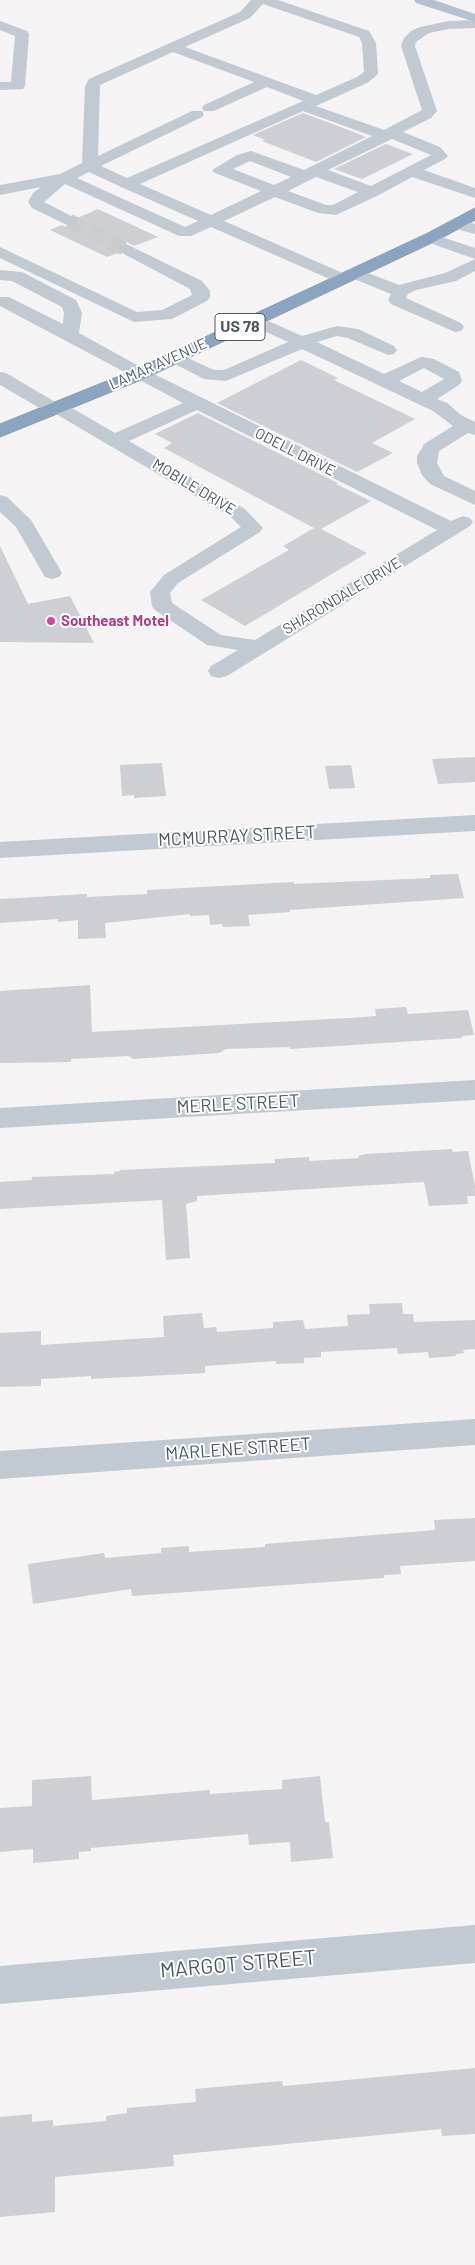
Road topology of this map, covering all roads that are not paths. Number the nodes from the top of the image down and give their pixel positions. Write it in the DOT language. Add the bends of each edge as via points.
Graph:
graph roads {
  1 [pos="260,0"];
  2 [pos="265,0"];
  3 [pos="427,2"];
  4 [pos="475,18"];
  5 [pos="475,24"];
  6 [pos="0,25"];
  7 [pos="425,30"];
  8 [pos="364,34"];
  9 [pos="172,47"];
  10 [pos="418,74"];
  11 [pos="266,82"];
  12 [pos="0,86"];
  13 [pos="308,103"];
  14 [pos="388,134"];
  15 [pos="90,165"];
  16 [pos="414,172"];
  17 [pos="310,173"];
  18 [pos="64,178"];
  19 [pos="127,184"];
  20 [pos="0,190"];
  21 [pos="274,191"];
  22 [pos="373,192"];
  23 [pos="475,193"];
  24 [pos="475,213"];
  25 [pos="69,221"];
  26 [pos="210,221"];
  27 [pos="455,224"];
  28 [pos="475,229"];
  29 [pos="430,238"];
  30 [pos="126,249"];
  31 [pos="0,252"];
  32 [pos="475,254"];
  33 [pos="475,264"];
  34 [pos="0,275"];
  35 [pos="348,276"];
  36 [pos="450,277"];
  37 [pos="467,283"];
  38 [pos="399,292"];
  39 [pos="6,307"];
  40 [pos="255,320"];
  41 [pos="455,327"];
  42 [pos="70,335"];
  43 [pos="303,342"];
  44 [pos="388,350"];
  45 [pos="175,357"];
  46 [pos="440,369"];
  47 [pos="140,374"];
  48 [pos="0,377"];
  49 [pos="385,381"];
  50 [pos="402,389"];
  51 [pos="423,399"];
  52 [pos="197,403"];
  53 [pos="57,408"];
  54 [pos="468,421"];
  55 [pos="0,431"];
  56 [pos="114,441"];
  57 [pos="437,480"];
  58 [pos="475,483"];
  59 [pos="475,498"];
  60 [pos="0,502"];
  61 [pos="458,525"];
  62 [pos="52,573"];
  63 [pos="258,647"];
  64 [pos="219,671"];
  65 [pos="475,823"];
  66 [pos="0,850"];
  67 [pos="475,1090"];
  68 [pos="0,1118"];
  69 [pos="475,1432"];
  70 [pos="0,1465"];
  71 [pos="475,1944"];
  72 [pos="0,1985"];
  1 -- 9 [label="street" via="245,15"];
  2 -- 8 [label="street"];
  3 -- 4 [label="main road"];
  3 -- 7 [label="street" via="435,18"];
  5 -- 7 [label="street"];
  6 -- 12 [label="street" via="22,34 18,86"];
  7 -- 10 [label="street" via="412,38 408,46"];
  8 -- 10 [label="street" via="391,47"];
  8 -- 13 [label="street" via="369,43 371,73"];
  9 -- 11 [label="street"];
  9 -- 15 [label="street" via="93,84"];
  10 -- 14 [label="street" via="430,111"];
  11 -- 13 [label="street"];
  11 -- 15 [label="street"];
  13 -- 14 [label="street"];
  13 -- 19 [label="street"];
  14 -- 16 [label="street" via="435,150 440,155"];
  14 -- 17 [label="street"];
  15 -- 18 [label="street"];
  15 -- 19 [label="street"];
  16 -- 22 [label="street"];
  16 -- 23 [label="street"];
  17 -- 21 [label="street"];
  17 -- 21 [label="street" via="251,156 220,169"];
  17 -- 22 [label="street"];
  18 -- 20 [label="street"];
  18 -- 25 [label="street" via="39,196 36,202"];
  18 -- 26 [label="street" via="185,232"];
  19 -- 26 [label="street"];
  21 -- 22 [label="street" via="330,211 339,210"];
  21 -- 26 [label="street"];
  24 -- 27 [label="highway, LAMAR AVENUE / US 78"];
  26 -- 35 [label="street"];
  27 -- 28 [label="street"];
  27 -- 29 [label="highway, LAMAR AVENUE / US 78"];
  29 -- 32 [label="street"];
  29 -- 35 [label="highway, LAMAR AVENUE / US 78"];
  30 -- 31 [label="street" via="196,285 201,297 166,316 134,318"];
  33 -- 36 [label="street"];
  34 -- 42 [label="street" via="16,276 70,304 73,313"];
  35 -- 38 [label="street"];
  35 -- 40 [label="highway, LAMAR AVENUE / US 78"];
  36 -- 37 [label="street"];
  36 -- 38 [label="street" via="410,286"];
  38 -- 41 [label="street" via="397,300"];
  39 -- 42 [label="street, ODELL DRIVE"];
  40 -- 43 [label="street"];
  40 -- 45 [label="highway, LAMAR AVENUE / US 78"];
  42 -- 47 [label="street, ODELL DRIVE"];
  43 -- 44 [label="street" via="331,331 344,331"];
  43 -- 45 [label="street" via="226,376 210,375"];
  43 -- 49 [label="street"];
  45 -- 47 [label="highway, LAMAR AVENUE / US 78"];
  46 -- 49 [label="street" via="419,363"];
  46 -- 50 [label="street"];
  46 -- 51 [label="street" via="453,376 454,380"];
  47 -- 52 [label="street, ODELL DRIVE"];
  47 -- 53 [label="highway, LAMAR AVENUE / US 78"];
  48 -- 53 [label="street, MOBILE DRIVE"];
  49 -- 50 [label="street"];
  50 -- 51 [label="street"];
  51 -- 54 [label="street"];
  52 -- 56 [label="street"];
  52 -- 61 [label="street, ODELL DRIVE"];
  53 -- 55 [label="highway, LAMAR AVENUE / US 78"];
  53 -- 56 [label="street, MOBILE DRIVE"];
  54 -- 57 [label="street" via="429,450 429,469"];
  56 -- 63 [label="street, MOBILE DRIVE" via="238,513 253,528 172,579 160,592 162,606 215,640"];
  57 -- 58 [label="street"];
  57 -- 59 [label="street"];
  60 -- 62 [label="street" via="24,524"];
  61 -- 63 [label="street, SHARONDALE DRIVE"];
  63 -- 64 [label="street, SHARONDALE DRIVE"];
  65 -- 66 [label="street, MCMURRAY STREET"];
  67 -- 68 [label="street, MERLE STREET"];
  69 -- 70 [label="street, MARLENE STREET"];
  71 -- 72 [label="street, MARGOT STREET"];
}
